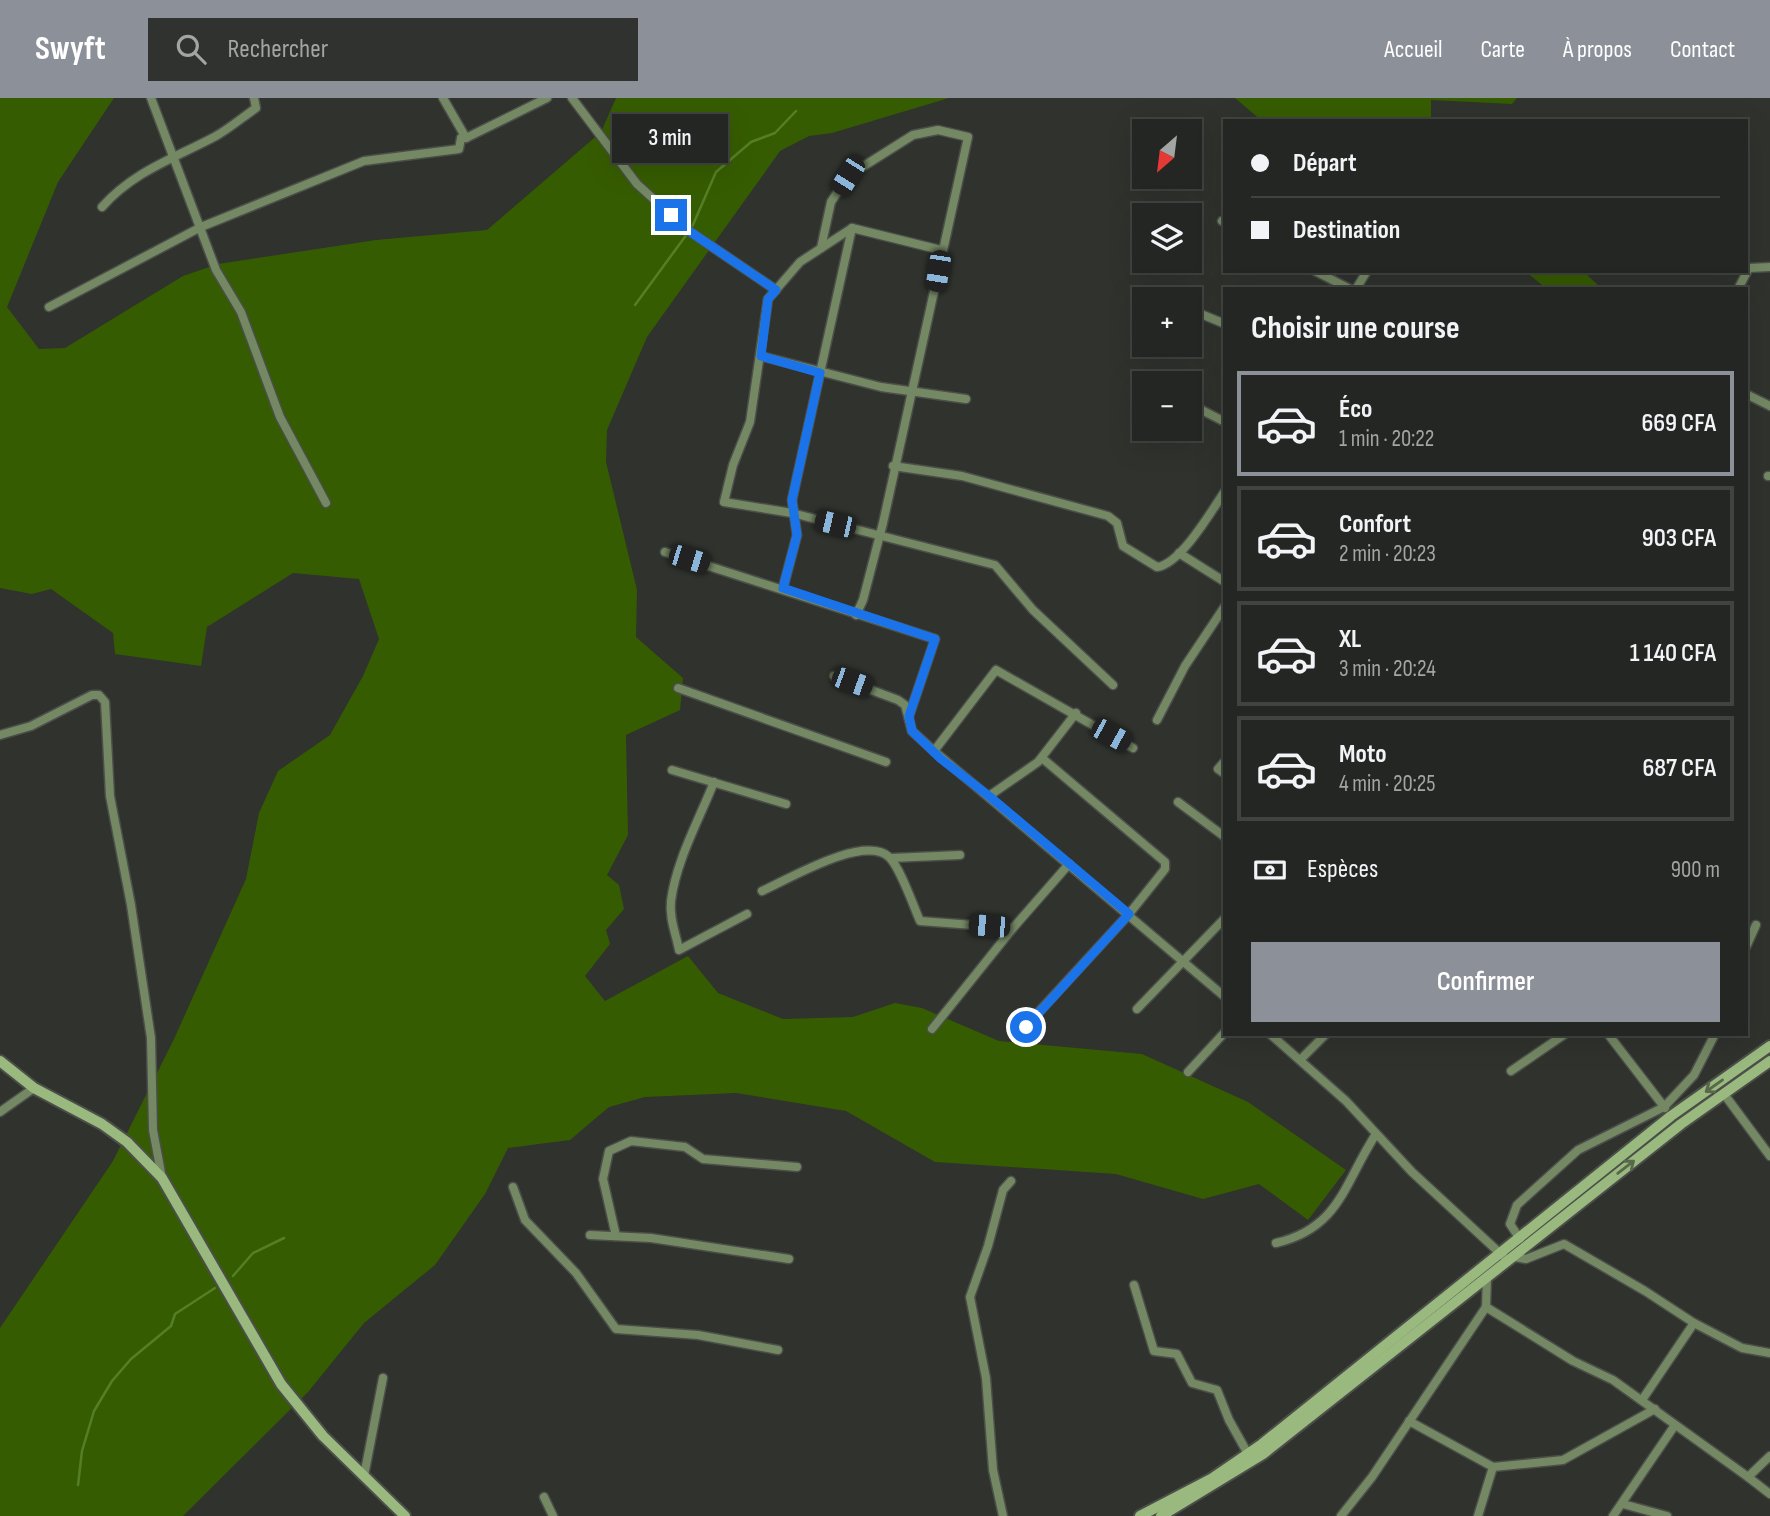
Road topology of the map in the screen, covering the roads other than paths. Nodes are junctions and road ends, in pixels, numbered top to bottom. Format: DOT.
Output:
graph roads {
  1 [pos="151,98"];
  2 [pos="254,98"];
  3 [pos="443,98"];
  4 [pos="547,98"];
  5 [pos="572,98"];
  6 [pos="466,138"];
  7 [pos="173,156"];
  8 [pos="102,207"];
  9 [pos="201,227"];
  10 [pos="852,228"];
  11 [pos="821,248"];
  12 [pos="942,250"];
  13 [pos="1770,267"];
  14 [pos="1748,270"];
  15 [pos="1319,273"];
  16 [pos="1346,287"];
  17 [pos="776,290"];
  18 [pos="49,307"];
  19 [pos="1202,314"];
  20 [pos="1223,323"];
  21 [pos="761,356"];
  22 [pos="820,373"];
  23 [pos="910,392"];
  24 [pos="1748,395"];
  25 [pos="966,399"];
  26 [pos="1770,406"];
  27 [pos="1202,410"];
  28 [pos="1223,421"];
  29 [pos="893,466"];
  30 [pos="1223,494"];
  31 [pos="326,503"];
  32 [pos="792,513"];
  33 [pos="880,535"];
  34 [pos="665,552"];
  35 [pos="1179,553"];
  36 [pos="1223,581"];
  37 [pos="783,588"];
  38 [pos="1223,609"];
  39 [pos="856,615"];
  40 [pos="834,676"];
  41 [pos="1113,685"];
  42 [pos="678,688"];
  43 [pos="1076,713"];
  44 [pos="909,716"];
  45 [pos="1157,720"];
  46 [pos="0,735"];
  47 [pos="1133,748"];
  48 [pos="934,751"];
  49 [pos="1042,758"];
  50 [pos="886,762"];
  51 [pos="671,771"];
  52 [pos="714,782"];
  53 [pos="989,796"];
  54 [pos="1178,802"];
  55 [pos="786,804"];
  56 [pos="1223,836"];
  57 [pos="960,855"];
  58 [pos="891,858"];
  59 [pos="1069,864"];
  60 [pos="762,891"];
  61 [pos="747,914"];
  62 [pos="1129,914"];
  63 [pos="1223,920"];
  64 [pos="1756,925"];
  65 [pos="1013,928"];
  66 [pos="1748,943"];
  67 [pos="1181,960"];
  68 [pos="1223,995"];
  69 [pos="1137,1009"];
  70 [pos="1026,1027"];
  71 [pos="932,1029"];
  72 [pos="1223,1034"];
  73 [pos="1272,1036"];
  74 [pos="1324,1036"];
  75 [pos="1562,1036"];
  76 [pos="1610,1036"];
  77 [pos="1714,1036"];
  78 [pos="1770,1046"];
  79 [pos="1301,1059"];
  80 [pos="1770,1061"];
  81 [pos="0,1062"];
  82 [pos="1511,1071"];
  83 [pos="1188,1072"];
  84 [pos="34,1088"];
  85 [pos="1724,1094"];
  86 [pos="1668,1111"];
  87 [pos="0,1112"];
  88 [pos="1376,1134"];
  89 [pos="1770,1156"];
  90 [pos="797,1167"];
  91 [pos="162,1178"];
  92 [pos="1011,1181"];
  93 [pos="513,1187"];
  94 [pos="590,1235"];
  95 [pos="616,1236"];
  96 [pos="1520,1239"];
  97 [pos="1276,1242"];
  98 [pos="1508,1257"];
  99 [pos="789,1259"];
  100 [pos="1487,1278"];
  101 [pos="1134,1285"];
  102 [pos="1486,1307"];
  103 [pos="1693,1323"];
  104 [pos="778,1350"];
  105 [pos="1770,1353"];
  106 [pos="383,1378"];
  107 [pos="1642,1400"];
  108 [pos="1655,1409"];
  109 [pos="1409,1421"];
  110 [pos="1675,1425"];
  111 [pos="1248,1454"];
  112 [pos="1770,1457"];
  113 [pos="1493,1467"];
  114 [pos="364,1476"];
  115 [pos="1748,1477"];
  116 [pos="1770,1494"];
  117 [pos="544,1497"];
  118 [pos="1623,1504"];
  119 [pos="405,1516"];
  120 [pos="553,1516"];
  121 [pos="1003,1516"];
  122 [pos="1140,1516"];
  123 [pos="1161,1516"];
  124 [pos="1342,1516"];
  125 [pos="1478,1516"];
  126 [pos="1613,1516"];
  127 [pos="1667,1516"];
  1 -- 7 [label="street"];
  2 -- 7 [label="street"];
  3 -- 6 [label="street"];
  4 -- 6 [label="street"];
  5 -- 17 [label="street"];
  6 -- 9 [label="street"];
  7 -- 8 [label="street"];
  7 -- 9 [label="street"];
  9 -- 18 [label="street"];
  9 -- 31 [label="street"];
  10 -- 11 [label="street"];
  10 -- 12 [label="street"];
  10 -- 22 [label="street"];
  11 -- 12 [label="street"];
  11 -- 17 [label="street"];
  12 -- 23 [label="street"];
  13 -- 14 [label="street"];
  15 -- 16 [label="street"];
  17 -- 21 [label="street"];
  19 -- 20 [label="street"];
  21 -- 22 [label="street"];
  21 -- 32 [label="street"];
  22 -- 23 [label="street"];
  22 -- 32 [label="street"];
  23 -- 25 [label="street"];
  23 -- 29 [label="street"];
  24 -- 26 [label="street"];
  27 -- 28 [label="street"];
  29 -- 33 [label="street"];
  29 -- 35 [label="street"];
  30 -- 35 [label="street"];
  32 -- 33 [label="street"];
  32 -- 37 [label="street"];
  33 -- 39 [label="street"];
  33 -- 41 [label="street"];
  34 -- 37 [label="street"];
  35 -- 36 [label="street"];
  37 -- 39 [label="street"];
  38 -- 45 [label="street"];
  39 -- 44 [label="street"];
  40 -- 44 [label="street"];
  42 -- 50 [label="street"];
  43 -- 47 [label="street"];
  43 -- 48 [label="street"];
  43 -- 49 [label="street"];
  44 -- 48 [label="street"];
  46 -- 91 [label="street"];
  48 -- 53 [label="street"];
  49 -- 53 [label="street"];
  49 -- 62 [label="street"];
  51 -- 52 [label="street"];
  52 -- 55 [label="street"];
  52 -- 61 [label="street"];
  53 -- 59 [label="street"];
  54 -- 56 [label="street"];
  57 -- 58 [label="street"];
  58 -- 60 [label="street"];
  58 -- 65 [label="street"];
  59 -- 62 [label="street"];
  59 -- 65 [label="street"];
  62 -- 67 [label="street"];
  62 -- 70 [label="street"];
  63 -- 67 [label="street"];
  64 -- 66 [label="street"];
  65 -- 71 [label="street"];
  67 -- 68 [label="street"];
  67 -- 69 [label="street"];
  72 -- 83 [label="street"];
  73 -- 79 [label="street"];
  74 -- 79 [label="street"];
  75 -- 82 [label="street"];
  76 -- 86 [label="street"];
  77 -- 86 [label="street"];
  78 -- 86 [label="main road, one-way"];
  79 -- 88 [label="street"];
  80 -- 85 [label="main road"];
  81 -- 84 [label="main road"];
  84 -- 87 [label="street"];
  84 -- 91 [label="main road"];
  85 -- 89 [label="street"];
  98 -- 85 [label="main road, one-way"];
  86 -- 96 [label="main road"];
  86 -- 96 [label="street"];
  88 -- 97 [label="street"];
  88 -- 98 [label="street"];
  90 -- 95 [label="street"];
  91 -- 114 [label="main road"];
  92 -- 121 [label="street"];
  93 -- 104 [label="street"];
  94 -- 95 [label="street"];
  95 -- 99 [label="street"];
  96 -- 98 [label="main road"];
  98 -- 100 [label="main road"];
  98 -- 103 [label="street"];
  98 -- 111 [label="main road"];
  100 -- 102 [label="street"];
  100 -- 123 [label="main road"];
  101 -- 111 [label="street"];
  102 -- 107 [label="street"];
  102 -- 109 [label="street"];
  103 -- 105 [label="street"];
  103 -- 107 [label="street"];
  106 -- 114 [label="street"];
  107 -- 108 [label="street"];
  108 -- 110 [label="street"];
  108 -- 113 [label="street"];
  109 -- 113 [label="street"];
  109 -- 124 [label="street"];
  110 -- 115 [label="street"];
  110 -- 118 [label="street"];
  111 -- 122 [label="main road"];
  112 -- 115 [label="street"];
  113 -- 125 [label="street"];
  114 -- 119 [label="main road"];
  115 -- 116 [label="street"];
  117 -- 120 [label="street"];
  118 -- 126 [label="street"];
  118 -- 127 [label="street"];
}
